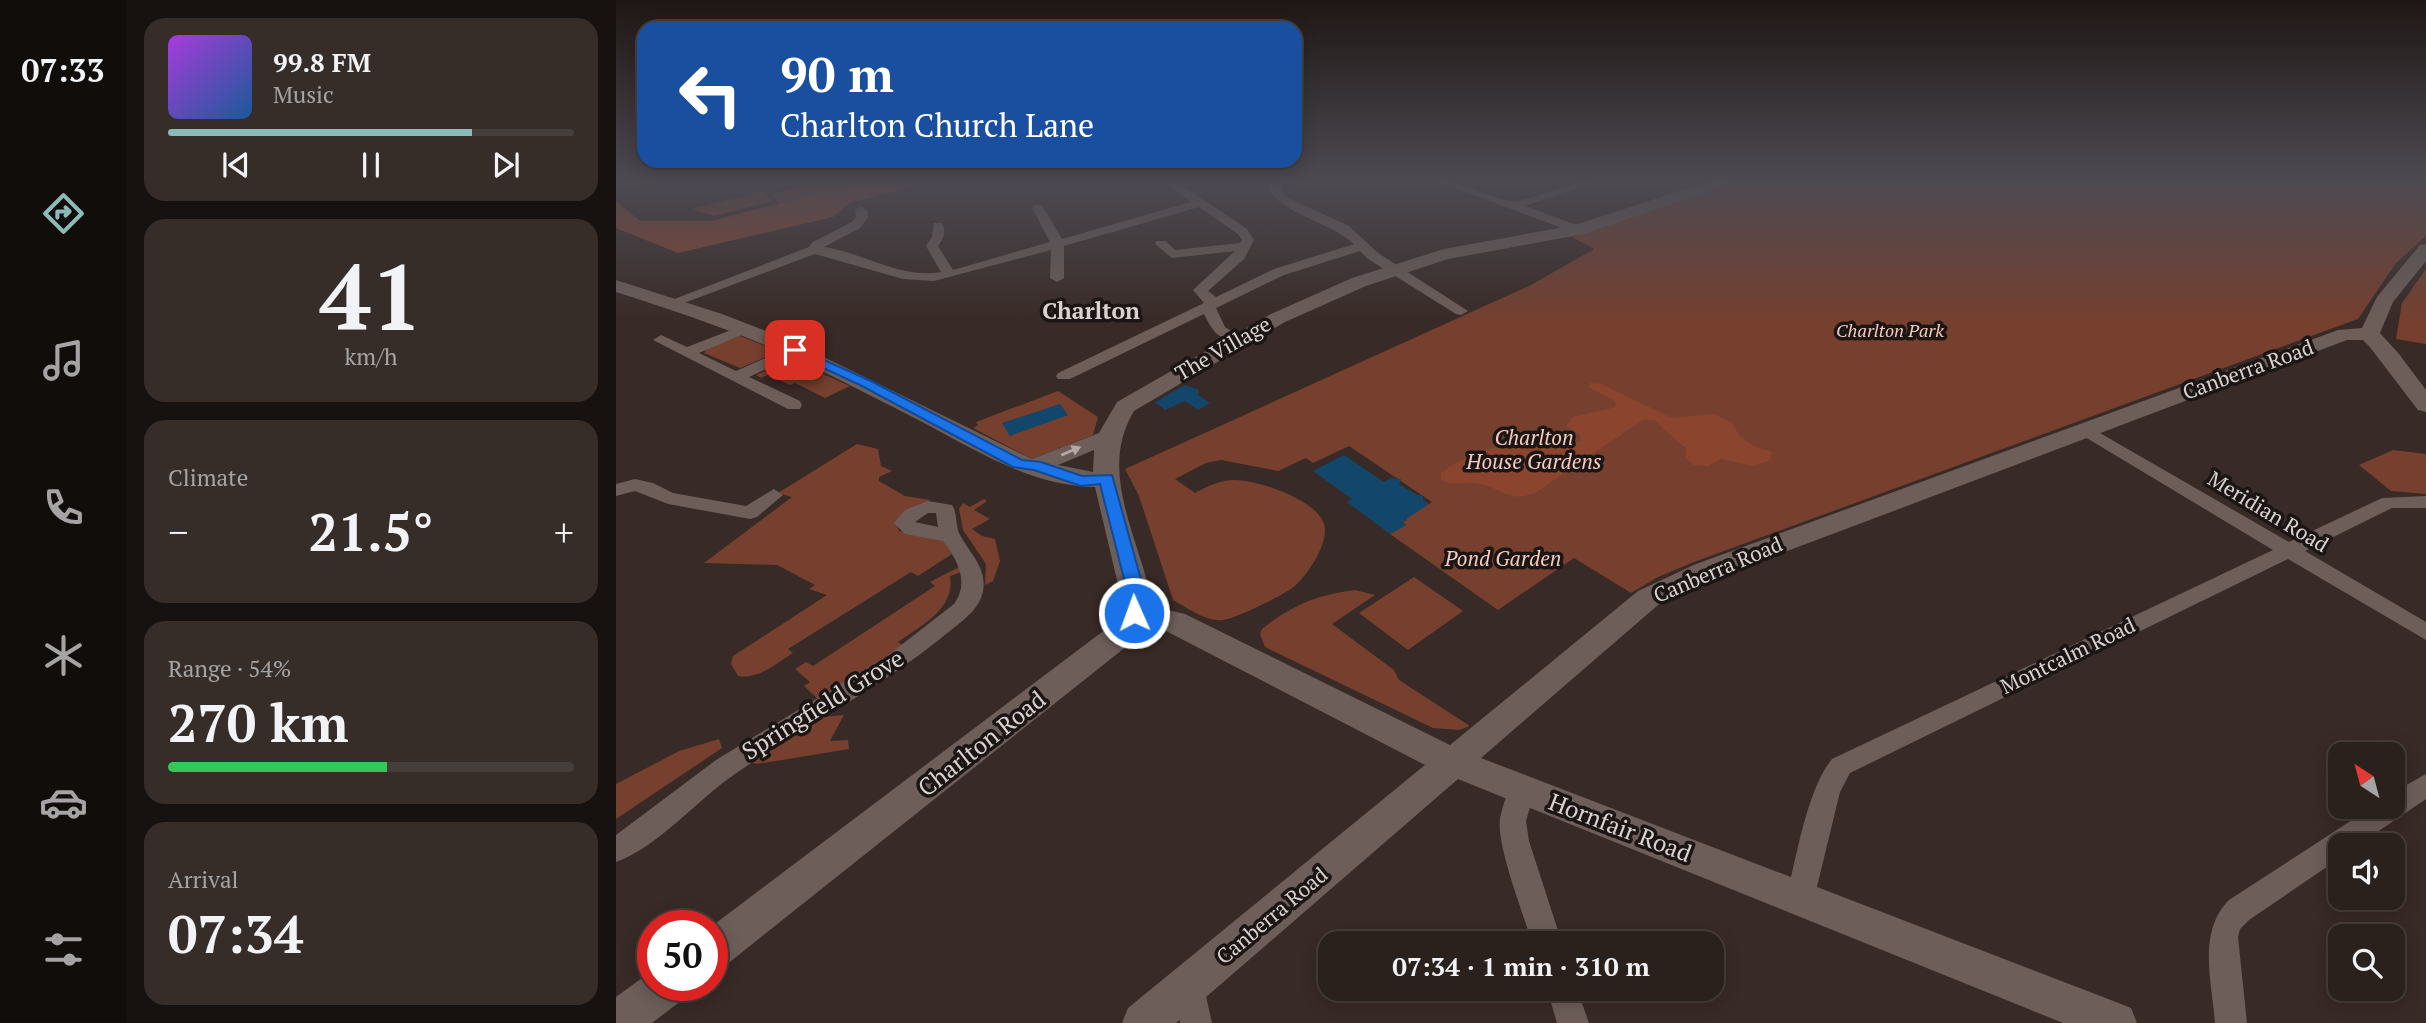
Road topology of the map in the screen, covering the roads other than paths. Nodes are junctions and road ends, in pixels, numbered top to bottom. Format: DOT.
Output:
graph roads {
  1 [pos="846,229"];
  2 [pos="938,229"];
  3 [pos="1050,229"];
  4 [pos="1111,229"];
  5 [pos="1238,229"];
  6 [pos="1344,229"];
  7 [pos="1582,229"];
  8 [pos="1578,230"];
  9 [pos="1058,244"];
  10 [pos="1161,244"];
  11 [pos="1246,246"];
  12 [pos="1363,246"];
  13 [pos="2426,249"];
  14 [pos="814,250"];
  15 [pos="1395,268"];
  16 [pos="950,275"];
  17 [pos="1057,278"];
  18 [pos="616,286"];
  19 [pos="671,303"];
  20 [pos="1212,305"];
  21 [pos="1461,311"];
  22 [pos="744,329"];
  23 [pos="2368,334"];
  24 [pos="1231,336"];
  25 [pos="661,340"];
  26 [pos="795,350"];
  27 [pos="687,352"];
  28 [pos="737,376"];
  29 [pos="1064,376"];
  30 [pos="794,405"];
  31 [pos="2426,405"];
  32 [pos="2086,430"];
  33 [pos="1108,439"];
  34 [pos="1036,466"];
  35 [pos="1107,478"];
  36 [pos="616,490"];
  37 [pos="774,495"];
  38 [pos="2426,502"];
  39 [pos="948,536"];
  40 [pos="2288,550"];
  41 [pos="1134,613"];
  42 [pos="2426,632"];
  43 [pos="1454,762"];
  44 [pos="2426,785"];
  45 [pos="1522,790"];
  46 [pos="616,850"];
  47 [pos="1800,899"];
  48 [pos="1543,931"];
  49 [pos="728,939"];
  50 [pos="1190,985"];
  51 [pos="646,1001"];
  52 [pos="1566,1001"];
  53 [pos="617,1023"];
  54 [pos="1143,1023"];
  55 [pos="1196,1023"];
  56 [pos="1573,1023"];
  57 [pos="2116,1023"];
  58 [pos="2231,1023"];
  1 -- 14 [label="street"];
  2 -- 16 [label="street"];
  3 -- 9 [label="street"];
  4 -- 9 [label="street"];
  5 -- 11 [label="street"];
  6 -- 12 [label="street"];
  7 -- 8 [label="street, The Village"];
  8 -- 15 [label="street, The Village"];
  9 -- 16 [label="street"];
  9 -- 17 [label="street"];
  10 -- 11 [label="street"];
  11 -- 20 [label="street"];
  12 -- 15 [label="street"];
  12 -- 20 [label="street"];
  13 -- 23 [label="street"];
  14 -- 16 [label="street"];
  14 -- 19 [label="street"];
  15 -- 21 [label="street"];
  15 -- 33 [label="street, The Village"];
  18 -- 19 [label="street"];
  19 -- 22 [label="street"];
  20 -- 24 [label="street"];
  20 -- 29 [label="street"];
  22 -- 26 [label="street"];
  22 -- 27 [label="street"];
  23 -- 31 [label="street"];
  23 -- 32 [label="street, Canberra Road"];
  25 -- 27 [label="street"];
  26 -- 28 [label="street"];
  26 -- 34 [label="street"];
  27 -- 28 [label="street"];
  28 -- 30 [label="street"];
  32 -- 40 [label="street, Meridian Road"];
  32 -- 43 [label="street, Canberra Road"];
  34 -- 33 [label="street, one-way"];
  33 -- 35 [label="street, The Village"];
  34 -- 35 [label="street"];
  35 -- 41 [label="street"];
  36 -- 37 [label="street"];
  38 -- 40 [label="street, Montcalm Road"];
  39 -- 46 [label="street, Springfield Grove"];
  40 -- 42 [label="street, Meridian Road"];
  40 -- 47 [label="street, Montcalm Road"];
  41 -- 43 [label="street, Hornfair Road"];
  41 -- 49 [label="street, Charlton Road"];
  43 -- 45 [label="street, Hornfair Road"];
  43 -- 50 [label="street, Canberra Road"];
  44 -- 58 [label="street"];
  45 -- 47 [label="street, Hornfair Road"];
  45 -- 48 [label="street"];
  47 -- 57 [label="street, Hornfair Road"];
  50 -- 54 [label="street, Canberra Road"];
  50 -- 55 [label="street"];
  51 -- 53 [label="street"];
  52 -- 56 [label="street"];
}
